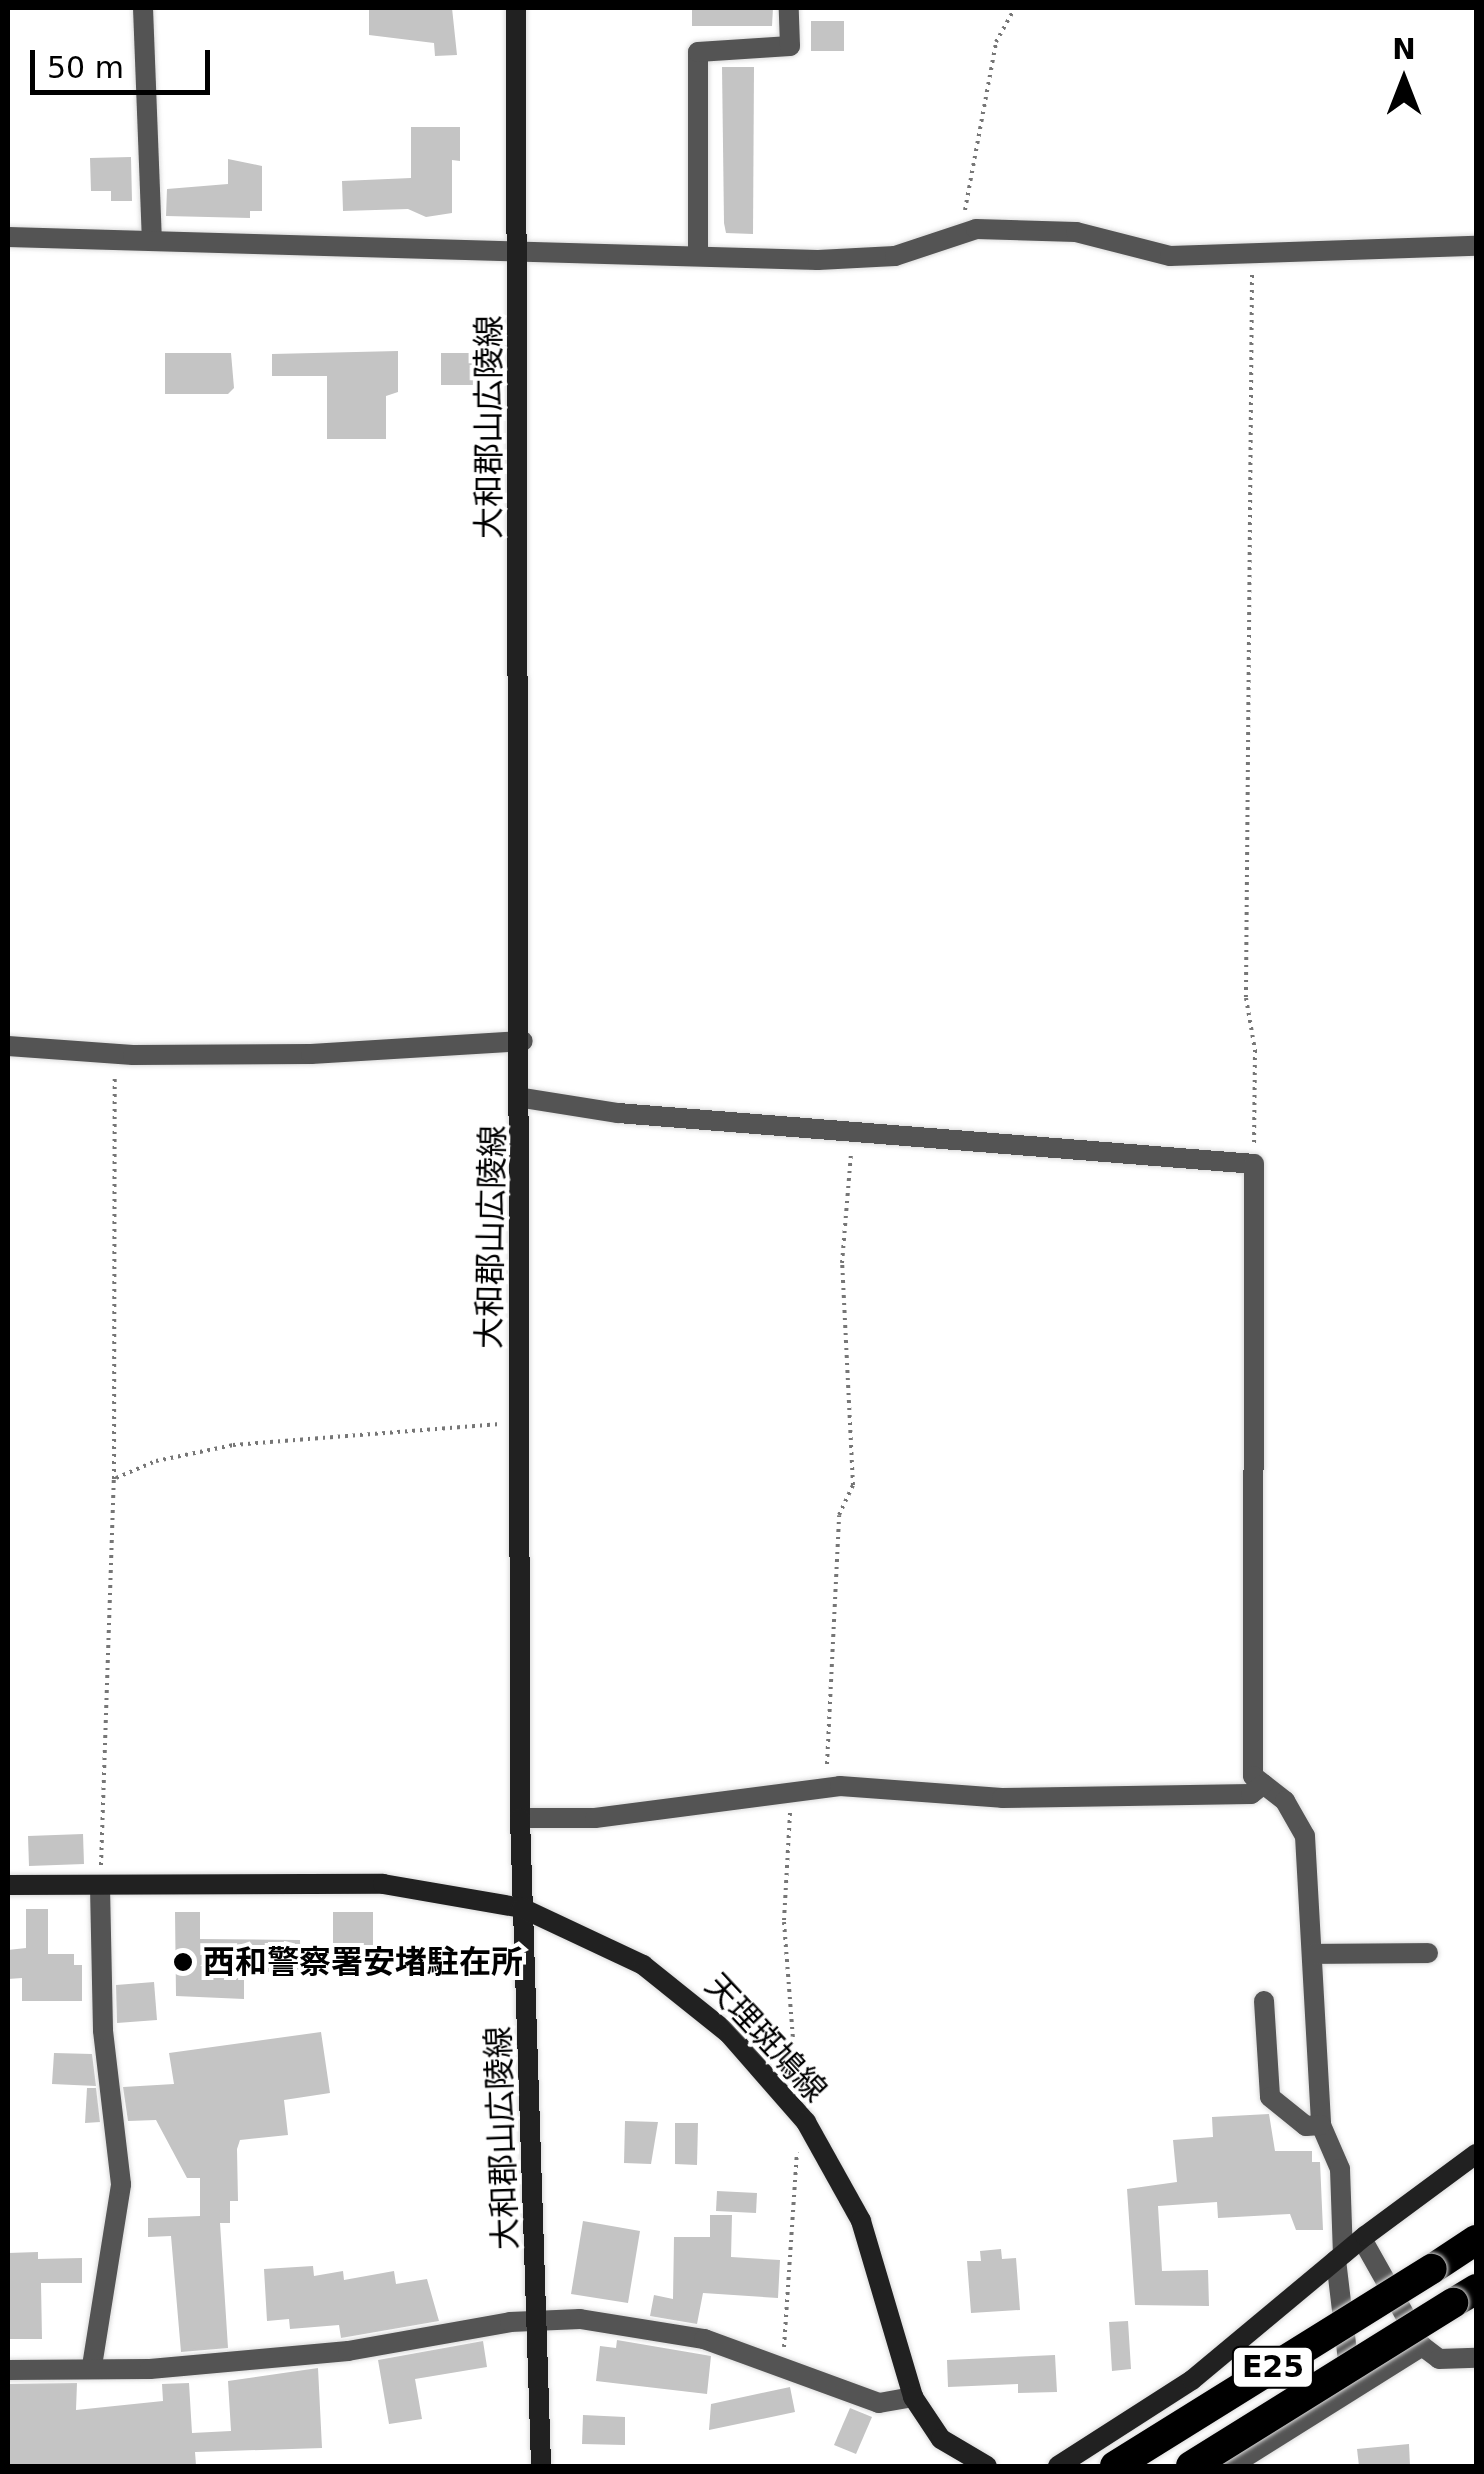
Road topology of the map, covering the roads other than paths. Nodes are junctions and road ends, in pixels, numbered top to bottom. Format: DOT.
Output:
graph roads {
  1 [pos="143,8"];
  2 [pos="516,8"];
  3 [pos="789,8"];
  4 [pos="8,238"];
  5 [pos="152,240"];
  6 [pos="1476,246"];
  7 [pos="518,250"];
  8 [pos="698,256"];
  9 [pos="523,1041"];
  10 [pos="8,1046"];
  11 [pos="523,1098"];
  12 [pos="1264,1784"];
  13 [pos="520,1818"];
  14 [pos="8,1885"];
  15 [pos="100,1885"];
  16 [pos="522,1908"];
  17 [pos="1428,1953"];
  18 [pos="1312,1954"];
  19 [pos="1264,2001"];
  20 [pos="1321,2124"];
  21 [pos="1476,2154"];
  22 [pos="1362,2238"];
  23 [pos="1476,2240"];
  24 [pos="1339,2257"];
  25 [pos="1465,2296"];
  26 [pos="539,2319"];
  27 [pos="1422,2346"];
  28 [pos="1476,2358"];
  29 [pos="92,2366"];
  30 [pos="8,2370"];
  31 [pos="1352,2390"];
  32 [pos="914,2397"];
  33 [pos="541,2466"];
  34 [pos="987,2466"];
  35 [pos="1058,2466"];
  36 [pos="1115,2466"];
  37 [pos="1192,2466"];
  38 [pos="1231,2466"];
  1 -- 5 [label="street"];
  2 -- 7 [label="main road, 大和郡山広陵線"];
  3 -- 8 [label="street"];
  4 -- 5 [label="street"];
  5 -- 7 [label="street"];
  6 -- 8 [label="street"];
  7 -- 8 [label="street"];
  7 -- 9 [label="main road, 大和郡山広陵線"];
  9 -- 10 [label="street"];
  9 -- 11 [label="main road, 大和郡山広陵線"];
  11 -- 12 [label="street"];
  11 -- 13 [label="main road, 大和郡山広陵線"];
  12 -- 13 [label="street"];
  12 -- 18 [label="street"];
  13 -- 16 [label="main road, 大和郡山広陵線"];
  14 -- 15 [label="main road, 天理斑鳩線"];
  15 -- 16 [label="main road, 天理斑鳩線"];
  15 -- 29 [label="street"];
  16 -- 26 [label="main road, 大和郡山広陵線"];
  16 -- 32 [label="main road, 天理斑鳩線"];
  17 -- 18 [label="street"];
  18 -- 20 [label="street"];
  19 -- 20 [label="street"];
  20 -- 24 [label="street"];
  21 -- 22 [label="main road"];
  22 -- 24 [label="main road"];
  22 -- 27 [label="street"];
  23 -- 36 [label="highway, E25, bridge"];
  24 -- 31 [label="street"];
  24 -- 35 [label="main road"];
  25 -- 37 [label="highway, E25, bridge"];
  26 -- 29 [label="street"];
  26 -- 32 [label="street"];
  26 -- 33 [label="main road, 大和郡山広陵線"];
  27 -- 28 [label="street"];
  27 -- 31 [label="street"];
  29 -- 30 [label="street"];
  31 -- 38 [label="street"];
  32 -- 34 [label="main road, 天理斑鳩線"];
}
